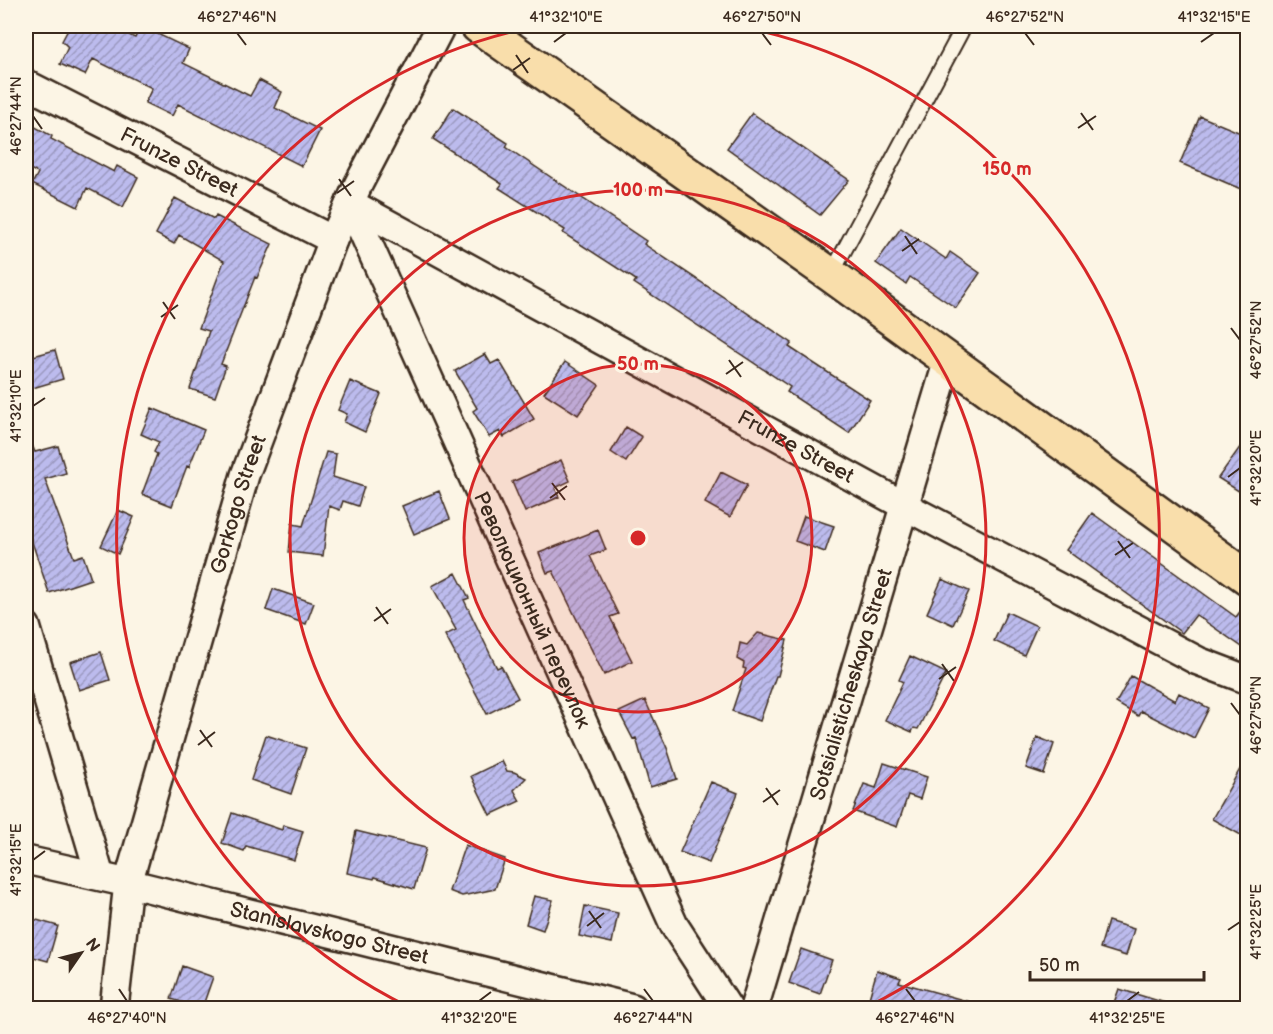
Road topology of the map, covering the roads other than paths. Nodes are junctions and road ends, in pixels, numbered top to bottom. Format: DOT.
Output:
graph roads {
  1 [pos="441,26"];
  2 [pos="478,26"];
  3 [pos="964,26"];
  4 [pos="26,84"];
  5 [pos="350,203"];
  6 [pos="333,240"];
  7 [pos="831,275"];
  8 [pos="948,360"];
  9 [pos="905,506"];
  10 [pos="1248,578"];
  11 [pos="26,627"];
  12 [pos="1248,680"];
  13 [pos="26,860"];
  14 [pos="100,876"];
  15 [pos="128,883"];
  16 [pos="114,1008"];
  17 [pos="633,1008"];
  18 [pos="728,1008"];
  19 [pos="754,1008"];
  1 -- 5 [label="street, Gorkogo Street"];
  2 -- 7 [label="main road"];
  3 -- 7 [label="lane"];
  4 -- 6 [label="street, Frunze Street"];
  5 -- 6 [label="street, Gorkogo Street"];
  5 -- 9 [label="street, Frunze Street"];
  5 -- 18 [label="street, Революционный переулок"];
  6 -- 15 [label="street, Gorkogo Street"];
  7 -- 8 [label="main road"];
  8 -- 9 [label="street, Sotsialisticheskaya Street"];
  8 -- 10 [label="main road"];
  9 -- 12 [label="street, Frunze Street"];
  9 -- 19 [label="street, Sotsialisticheskaya Street"];
  11 -- 14 [label="street"];
  13 -- 14 [label="street, Stanislavskogo Street"];
  14 -- 15 [label="street, Stanislavskogo Street"];
  15 -- 16 [label="street, Gorkogo Street"];
  15 -- 17 [label="street, Stanislavskogo Street"];
}
